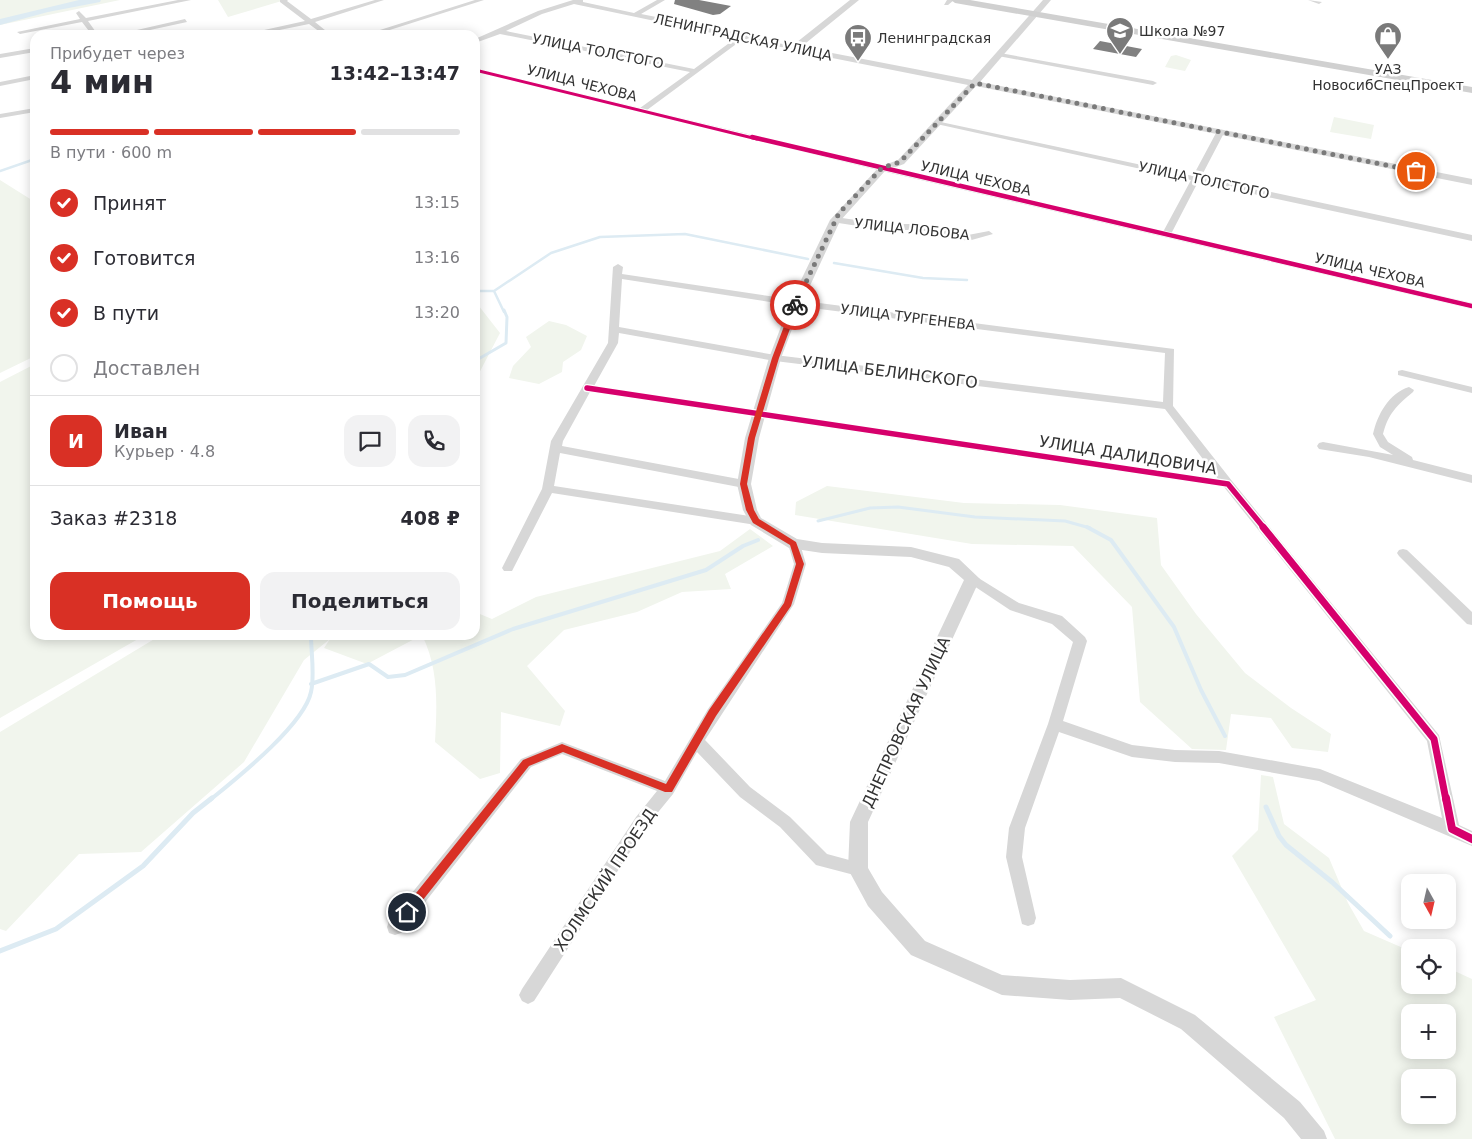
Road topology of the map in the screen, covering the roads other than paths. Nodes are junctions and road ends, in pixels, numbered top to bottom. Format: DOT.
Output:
graph roads {
  1 [pos="188,0"];
  2 [pos="381,0"];
  3 [pos="481,0"];
  4 [pos="586,0"];
  5 [pos="662,0"];
  6 [pos="855,0"];
  7 [pos="1047,0"];
  8 [pos="1311,0"];
  9 [pos="284,1"];
  10 [pos="951,1"];
  11 [pos="573,2"];
  12 [pos="1319,2"];
  13 [pos="79,12"];
  14 [pos="1035,14"];
  15 [pos="635,15"];
  16 [pos="186,21"];
  17 [pos="85,22"];
  18 [pos="309,22"];
  19 [pos="30,30"];
  20 [pos="33,30"];
  21 [pos="91,30"];
  22 [pos="142,30"];
  23 [pos="270,30"];
  24 [pos="321,30"];
  25 [pos="385,30"];
  26 [pos="20,32"];
  27 [pos="500,32"];
  28 [pos="744,36"];
  29 [pos="480,39"];
  30 [pos="795,48"];
  31 [pos="30,51"];
  32 [pos="1000,55"];
  33 [pos="0,56"];
  34 [pos="480,71"];
  35 [pos="696,71"];
  36 [pos="30,78"];
  37 [pos="975,83"];
  38 [pos="1154,83"];
  39 [pos="0,84"];
  40 [pos="1472,90"];
  41 [pos="642,110"];
  42 [pos="30,111"];
  43 [pos="0,116"];
  44 [pos="936,123"];
  45 [pos="1220,133"];
  46 [pos="882,168"];
  47 [pos="1196,178"];
  48 [pos="1472,182"];
  49 [pos="835,220"];
  50 [pos="989,234"];
  51 [pos="1166,235"];
  52 [pos="1472,238"];
  53 [pos="796,303"];
  54 [pos="1472,306"];
  55 [pos="614,329"];
  56 [pos="775,358"];
  57 [pos="1402,373"];
  58 [pos="587,388"];
  59 [pos="1409,390"];
  60 [pos="1472,390"];
  61 [pos="1168,406"];
  62 [pos="759,412"];
  63 [pos="1322,446"];
  64 [pos="556,449"];
  65 [pos="1412,463"];
  66 [pos="1472,479"];
  67 [pos="744,484"];
  68 [pos="1228,484"];
  69 [pos="548,489"];
  70 [pos="756,521"];
  71 [pos="794,544"];
  72 [pos="1403,553"];
  73 [pos="508,568"];
  74 [pos="972,579"];
  75 [pos="1472,620"];
  76 [pos="1055,724"];
  77 [pos="697,742"];
  78 [pos="668,789"];
  79 [pos="1452,829"];
  80 [pos="1472,839"];
  81 [pos="858,869"];
  82 [pos="1028,918"];
  83 [pos="396,927"];
  84 [pos="528,995"];
  85 [pos="1316,1139"];
  1 -- 17 [label="street"];
  2 -- 18 [label="street"];
  3 -- 25 [label="street"];
  4 -- 11 [label="street"];
  5 -- 15 [label="street"];
  6 -- 30 [label="street"];
  7 -- 14 [label="street, УЛИЦА ЛОБОВА"];
  8 -- 12 [label="street"];
  9 -- 18 [label="street"];
  10 -- 14 [label="main road"];
  11 -- 15 [label="street, ЛЕНИНГРАДСКАЯ УЛИЦА"];
  11 -- 27 [label="street"];
  13 -- 17 [label="street"];
  14 -- 32 [label="street, УЛИЦА ЛОБОВА"];
  14 -- 40 [label="main road"];
  15 -- 28 [label="street, ЛЕНИНГРАДСКАЯ УЛИЦА"];
  16 -- 22 [label="street"];
  17 -- 20 [label="street"];
  17 -- 21 [label="street"];
  18 -- 23 [label="street"];
  18 -- 24 [label="street"];
  19 -- 26 [label="street"];
  27 -- 29 [label="street"];
  27 -- 35 [label="street, УЛИЦА ТОЛСТОГО"];
  28 -- 30 [label="street, ЛЕНИНГРАДСКАЯ УЛИЦА"];
  28 -- 35 [label="street"];
  30 -- 37 [label="street, ЛЕНИНГРАДСКАЯ УЛИЦА"];
  31 -- 33 [label="street"];
  32 -- 37 [label="street, УЛИЦА ЛОБОВА"];
  32 -- 38 [label="street"];
  34 -- 41 [label="street, УЛИЦА ЧЕХОВА"];
  35 -- 41 [label="street"];
  36 -- 39 [label="street"];
  37 -- 44 [label="street, УЛИЦА ЛОБОВА"];
  37 -- 45 [label="street, ЛЕНИНГРАДСКАЯ УЛИЦА"];
  41 -- 46 [label="street, УЛИЦА ЧЕХОВА"];
  42 -- 43 [label="street"];
  44 -- 46 [label="street, УЛИЦА ЛОБОВА"];
  44 -- 47 [label="street, УЛИЦА ТОЛСТОГО"];
  45 -- 47 [label="street"];
  45 -- 48 [label="street, ЛЕНИНГРАДСКАЯ УЛИЦА"];
  46 -- 49 [label="street, УЛИЦА ЛОБОВА"];
  46 -- 51 [label="street, УЛИЦА ЧЕХОВА"];
  47 -- 51 [label="street"];
  47 -- 52 [label="street, УЛИЦА ТОЛСТОГО"];
  49 -- 50 [label="street, УЛИЦА ЛОБОВА"];
  49 -- 53 [label="street, УЛИЦА ЛОБОВА"];
  51 -- 54 [label="street, УЛИЦА ЧЕХОВА"];
  53 -- 55 [label="street, УЛИЦА ТУРГЕНЕВА"];
  53 -- 56 [label="street, УЛИЦА ЛОБОВА"];
  53 -- 61 [label="street, УЛИЦА ТУРГЕНЕВА"];
  55 -- 56 [label="street, УЛИЦА БЕЛИНСКОГО"];
  55 -- 58 [label="street"];
  56 -- 61 [label="street, УЛИЦА БЕЛИНСКОГО"];
  56 -- 62 [label="street, УЛИЦА ЛОБОВА"];
  57 -- 60 [label="street"];
  58 -- 62 [label="street, УЛИЦА ДАЛИДОВИЧА"];
  58 -- 64 [label="street"];
  59 -- 65 [label="street"];
  61 -- 68 [label="street"];
  62 -- 67 [label="street, УЛИЦА ЛОБОВА"];
  62 -- 68 [label="street, УЛИЦА ДАЛИДОВИЧА"];
  63 -- 65 [label="street"];
  64 -- 67 [label="street"];
  64 -- 69 [label="street"];
  65 -- 66 [label="street"];
  67 -- 70 [label="street, УЛИЦА ЛОБОВА"];
  68 -- 79 [label="street, УЛИЦА ДАЛИДОВИЧА"];
  69 -- 70 [label="street"];
  69 -- 73 [label="street"];
  70 -- 71 [label="street"];
  71 -- 74 [label="street"];
  71 -- 77 [label="street, ХОЛМСКИЙ ПРОЕЗД"];
  72 -- 75 [label="street"];
  74 -- 76 [label="street"];
  74 -- 81 [label="street, ДНЕПРОВСКАЯ УЛИЦА"];
  76 -- 79 [label="street"];
  76 -- 82 [label="street"];
  77 -- 78 [label="street, ХОЛМСКИЙ ПРОЕЗД"];
  77 -- 81 [label="street"];
  78 -- 83 [label="street"];
  78 -- 84 [label="street, ХОЛМСКИЙ ПРОЕЗД"];
  79 -- 80 [label="street"];
  81 -- 85 [label="street"];
}
